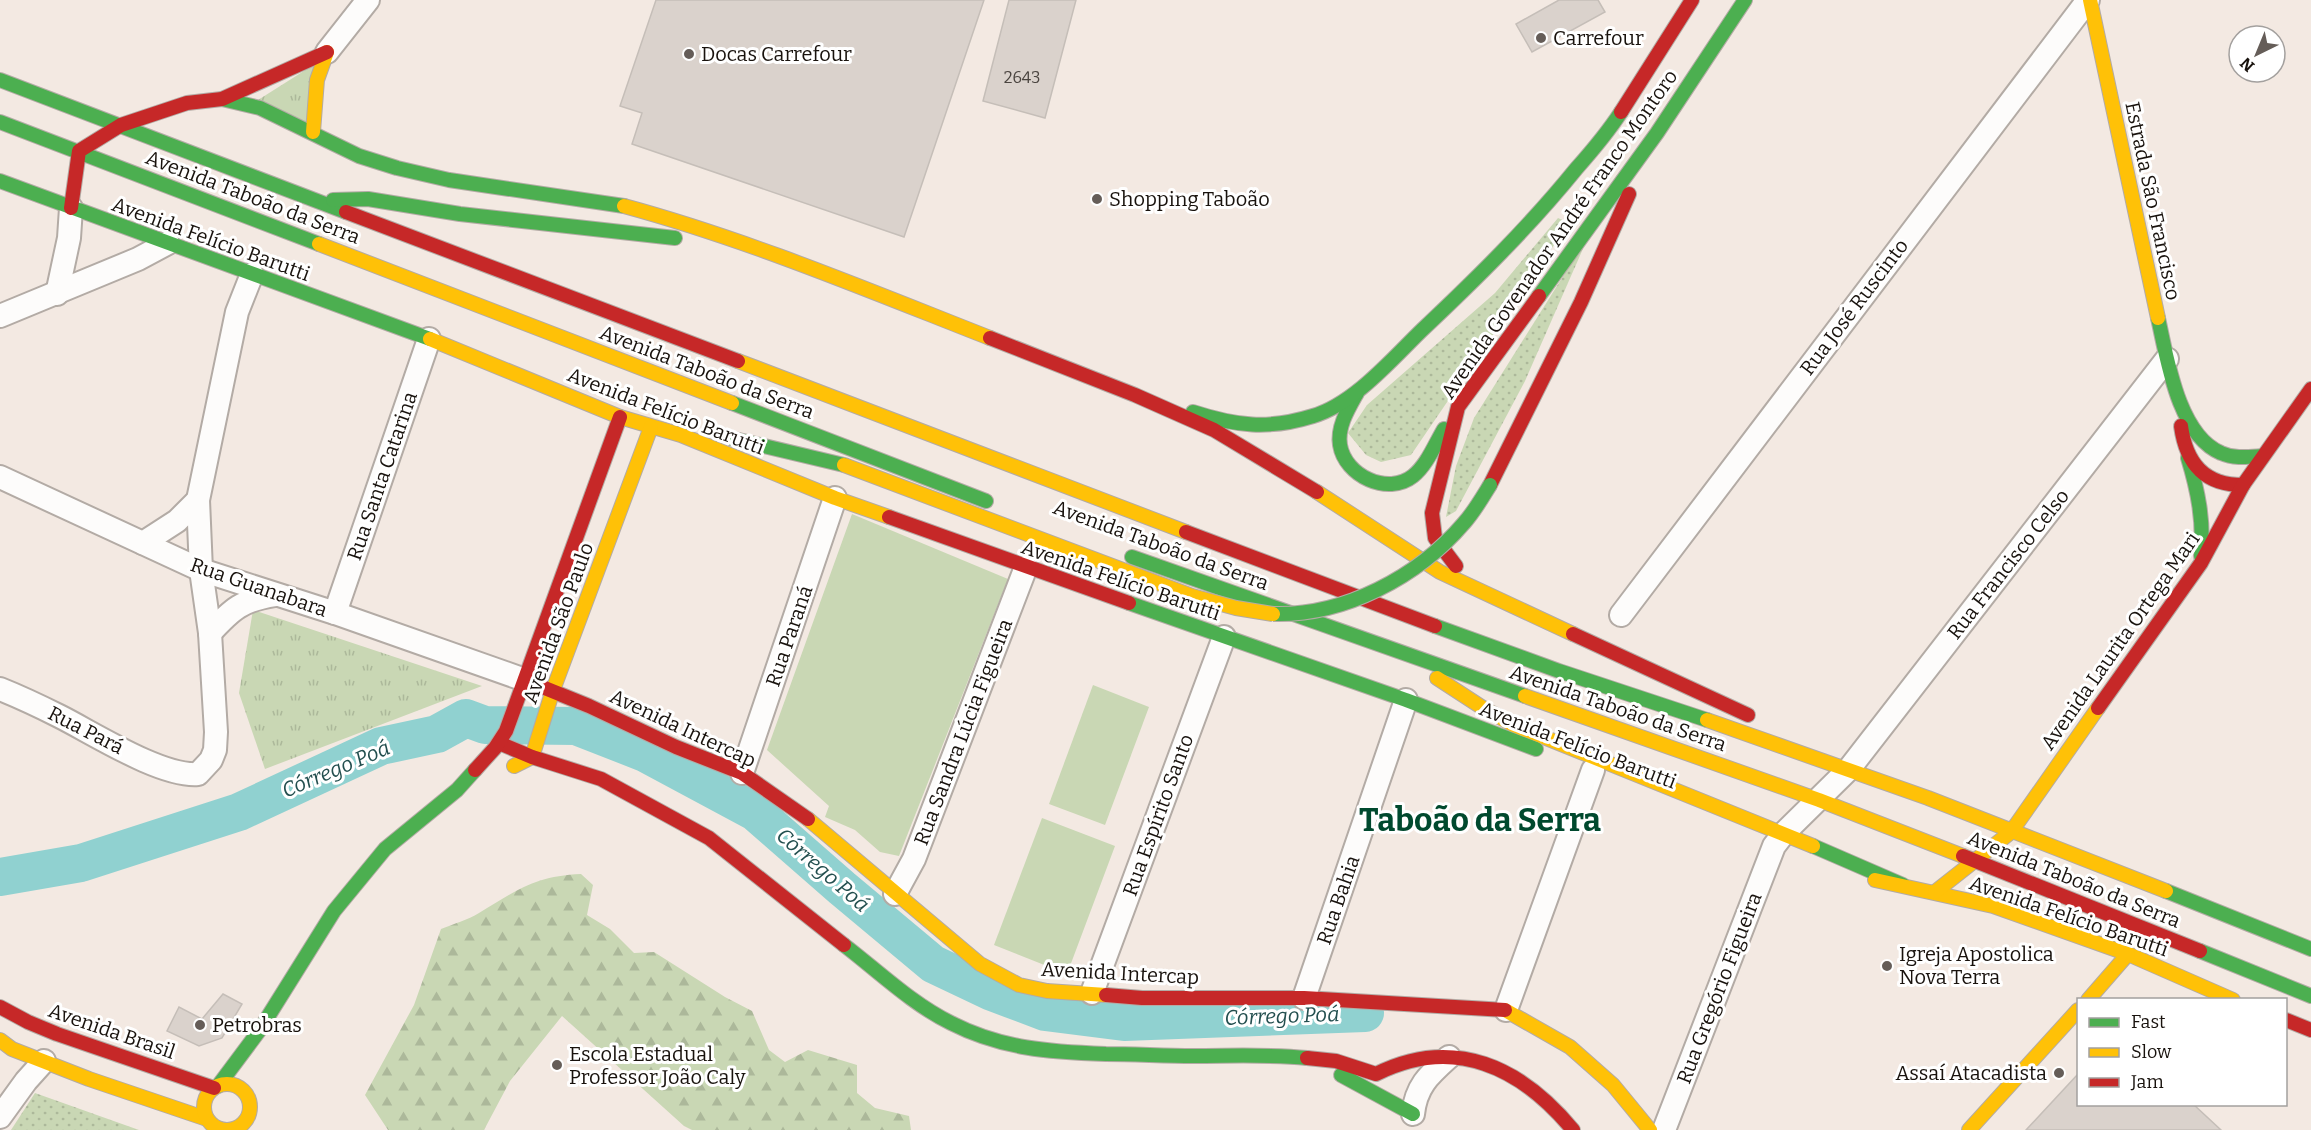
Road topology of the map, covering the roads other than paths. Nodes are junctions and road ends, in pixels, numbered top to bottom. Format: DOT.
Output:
graph roads {
  1 [pos="368,0"];
  2 [pos="1692,0"];
  3 [pos="1745,0"];
  4 [pos="2089,0"];
  5 [pos="327,52"];
  6 [pos="0,80"];
  7 [pos="222,99"];
  8 [pos="0,122"];
  9 [pos="121,125"];
  10 [pos="313,132"];
  11 [pos="1657,133"];
  12 [pos="79,152"];
  13 [pos="0,181"];
  14 [pos="312,201"];
  15 [pos="71,208"];
  16 [pos="168,243"];
  17 [pos="742,246"];
  18 [pos="252,274"];
  19 [pos="57,294"];
  20 [pos="0,316"];
  21 [pos="429,339"];
  22 [pos="2167,359"];
  23 [pos="2311,389"];
  24 [pos="1357,393"];
  25 [pos="1135,395"];
  26 [pos="1458,407"];
  27 [pos="2182,409"];
  28 [pos="620,417"];
  29 [pos="651,426"];
  30 [pos="681,435"];
  31 [pos="2262,456"];
  32 [pos="2188,458"];
  33 [pos="0,477"];
  34 [pos="2243,485"];
  35 [pos="593,493"];
  36 [pos="835,498"];
  37 [pos="198,500"];
  38 [pos="623,504"];
  39 [pos="998,506"];
  40 [pos="581,524"];
  41 [pos="612,535"];
  42 [pos="143,543"];
  43 [pos="1120,553"];
  44 [pos="2201,563"];
  45 [pos="1026,567"];
  46 [pos="201,570"];
  47 [pos="1484,591"];
  48 [pos="275,595"];
  49 [pos="335,613"];
  50 [pos="1621,615"];
  51 [pos="210,633"];
  52 [pos="1224,637"];
  53 [pos="1393,649"];
  54 [pos="524,685"];
  55 [pos="0,688"];
  56 [pos="551,695"];
  57 [pos="1406,700"];
  58 [pos="504,737"];
  59 [pos="1800,751"];
  60 [pos="532,757"];
  61 [pos="506,770"];
  62 [pos="1593,770"];
  63 [pos="1849,770"];
  64 [pos="742,774"];
  65 [pos="481,782"];
  66 [pos="458,790"];
  67 [pos="1820,800"];
  68 [pos="1734,829"];
  69 [pos="2011,832"];
  70 [pos="1776,843"];
  71 [pos="1975,860"];
  72 [pos="1815,862"];
  73 [pos="1903,885"];
  74 [pos="1935,892"];
  75 [pos="895,894"];
  76 [pos="2311,949"];
  77 [pos="2128,954"];
  78 [pos="1092,993"];
  79 [pos="2311,996"];
  80 [pos="1304,998"];
  81 [pos="2089,998"];
  82 [pos="2231,998"];
  83 [pos="0,1007"];
  84 [pos="1506,1010"];
  85 [pos="2077,1012"];
  86 [pos="2287,1020"];
  87 [pos="30,1023"];
  88 [pos="2311,1030"];
  89 [pos="259,1031"];
  90 [pos="1,1046"];
  91 [pos="1449,1057"];
  92 [pos="1314,1059"];
  93 [pos="44,1061"];
  94 [pos="1376,1074"];
  95 [pos="216,1087"];
  96 [pos="248,1098"];
  97 [pos="0,1117"];
  98 [pos="1420,1122"];
  99 [pos="245,1125"];
  100 [pos="209,1126"];
  101 [pos="1573,1130"];
  102 [pos="1650,1130"];
  103 [pos="1664,1130"];
  104 [pos="1969,1130"];
  1 -- 5 [label="street"];
  2 -- 24 [label="main road, Avenida Govenador André Franco Montoro"];
  3 -- 11 [label="main road, Avenida Govenador André Franco Montoro"];
  4 -- 22 [label="main road, Estrada São Francisco"];
  4 -- 50 [label="street, Rua José Ruscinto"];
  5 -- 7 [label="main road"];
  5 -- 10 [label="main road"];
  6 -- 9 [label="main road, Avenida Taboão da Serra"];
  7 -- 9 [label="main road"];
  7 -- 10 [label="main road"];
  8 -- 12 [label="main road, Avenida Taboão da Serra"];
  9 -- 12 [label="main road"];
  9 -- 14 [label="main road, Avenida Taboão da Serra"];
  10 -- 17 [label="main road"];
  11 -- 26 [label="main road, Avenida Govenador André Franco Montoro"];
  11 -- 30 [label="main road, bridge"];
  12 -- 15 [label="main road"];
  12 -- 39 [label="main road, Avenida Taboão da Serra"];
  13 -- 15 [label="main road, Avenida Felício Barutti"];
  14 -- 17 [label="main road"];
  14 -- 59 [label="main road, Avenida Taboão da Serra"];
  15 -- 16 [label="main road, Avenida Felício Barutti"];
  15 -- 19 [label="street"];
  16 -- 18 [label="main road, Avenida Felício Barutti"];
  16 -- 19 [label="street"];
  17 -- 25 [label="main road"];
  18 -- 21 [label="main road, Avenida Felício Barutti"];
  18 -- 37 [label="street"];
  19 -- 20 [label="street"];
  21 -- 28 [label="main road, Avenida Felício Barutti"];
  21 -- 49 [label="street, Rua Santa Catarina"];
  22 -- 27 [label="main road, Estrada São Francisco"];
  22 -- 63 [label="street, Rua Francisco Celso"];
  23 -- 31 [label="main road, Avenida Laurita Ortega Mari"];
  24 -- 25 [label="main road, Avenida Govenador André Franco Montoro"];
  24 -- 26 [label="main road"];
  25 -- 47 [label="main road"];
  26 -- 47 [label="main road, Avenida Govenador André Franco Montoro"];
  27 -- 31 [label="main road, Estrada São Francisco"];
  27 -- 32 [label="main road, Estrada São Francisco"];
  28 -- 29 [label="main road, Avenida Felício Barutti"];
  28 -- 35 [label="main road, Avenida São Paulo"];
  29 -- 30 [label="main road, Avenida Felício Barutti"];
  29 -- 38 [label="main road, Avenida São Paulo"];
  30 -- 36 [label="main road, Avenida Felício Barutti"];
  31 -- 34 [label="main road, Avenida Laurita Ortega Mari"];
  32 -- 34 [label="main road"];
  32 -- 44 [label="main road, Estrada São Francisco"];
  33 -- 42 [label="street, Rua Guanabara"];
  34 -- 44 [label="main road, Avenida Laurita Ortega Mari"];
  35 -- 38 [label="main road"];
  35 -- 40 [label="main road, Avenida São Paulo"];
  36 -- 45 [label="main road, Avenida Felício Barutti"];
  36 -- 64 [label="street, Rua Paraná"];
  37 -- 42 [label="street"];
  37 -- 46 [label="street"];
  38 -- 41 [label="main road, Avenida São Paulo"];
  40 -- 41 [label="main road"];
  40 -- 54 [label="main road, Avenida São Paulo"];
  41 -- 56 [label="main road, Avenida São Paulo"];
  42 -- 46 [label="street, Rua Guanabara"];
  43 -- 53 [label="main road, Avenida Taboão da Serra"];
  44 -- 69 [label="main road, Avenida Laurita Ortega Mari"];
  45 -- 52 [label="main road, Avenida Felício Barutti"];
  45 -- 75 [label="street, Rua Sandra Lúcia Figueira"];
  46 -- 48 [label="street, Rua Guanabara"];
  46 -- 51 [label="street"];
  47 -- 59 [label="main road"];
  48 -- 49 [label="street, Rua Guanabara"];
  48 -- 51 [label="street"];
  49 -- 54 [label="street, Rua Guanabara"];
  51 -- 55 [label="street, Rua Pará"];
  52 -- 57 [label="main road, Avenida Felício Barutti"];
  52 -- 78 [label="street, Rua Espírito Santo"];
  53 -- 67 [label="main road, Avenida Taboão da Serra"];
  53 -- 70 [label="main road"];
  54 -- 56 [label="main road, Avenida Intercap"];
  54 -- 58 [label="main road, Avenida São Paulo"];
  56 -- 60 [label="main road, Avenida São Paulo"];
  56 -- 64 [label="main road, Avenida Intercap"];
  57 -- 62 [label="main road, Avenida Felício Barutti"];
  57 -- 80 [label="street, Rua Bahia"];
  58 -- 60 [label="main road"];
  58 -- 66 [label="main road, Avenida São Paulo"];
  59 -- 63 [label="main road, Avenida Taboão da Serra"];
  60 -- 61 [label="main road"];
  60 -- 92 [label="main road"];
  62 -- 68 [label="main road, Avenida Felício Barutti"];
  62 -- 84 [label="street"];
  63 -- 67 [label="street, Rua Francisco Celso"];
  63 -- 69 [label="main road, Avenida Taboão da Serra"];
  64 -- 75 [label="main road, Avenida Intercap"];
  65 -- 66 [label="main road, Avenida São Paulo"];
  66 -- 89 [label="main road, Avenida São Paulo"];
  67 -- 70 [label="street, Rua Francisco Celso"];
  67 -- 71 [label="main road, Avenida Taboão da Serra"];
  69 -- 71 [label="main road, Avenida Laurita Ortega Mari"];
  69 -- 76 [label="main road, Avenida Taboão da Serra"];
  70 -- 73 [label="main road"];
  70 -- 103 [label="street, Rua Gregório Figueira"];
  71 -- 74 [label="main road, Avenida Laurita Ortega Mari"];
  71 -- 79 [label="main road, Avenida Taboão da Serra"];
  72 -- 73 [label="main road, Avenida Felício Barutti"];
  73 -- 74 [label="main road, Avenida Felício Barutti"];
  74 -- 77 [label="main road, Avenida Felício Barutti"];
  75 -- 78 [label="main road, Avenida Intercap"];
  77 -- 81 [label="main road"];
  77 -- 82 [label="main road, Avenida Felício Barutti"];
  78 -- 80 [label="main road, Avenida Intercap"];
  80 -- 84 [label="main road, Avenida Intercap"];
  83 -- 87 [label="main road, Avenida Brasil"];
  84 -- 102 [label="main road, Avenida Intercap"];
  85 -- 104 [label="main road"];
  86 -- 88 [label="main road"];
  87 -- 90 [label="main road"];
  87 -- 95 [label="main road, Avenida Brasil"];
  89 -- 95 [label="main road, Avenida São Paulo"];
  89 -- 96 [label="main road, Avenida São Paulo"];
  90 -- 93 [label="main road"];
  91 -- 94 [label="main road"];
  91 -- 98 [label="street"];
  91 -- 101 [label="main road"];
  92 -- 94 [label="main road"];
  92 -- 98 [label="main road"];
  93 -- 97 [label="street"];
  93 -- 100 [label="main road"];
  94 -- 98 [label="street"];
  95 -- 96 [label="main road"];
  95 -- 100 [label="main road"];
  96 -- 99 [label="main road"];
  99 -- 100 [label="main road"];
}
